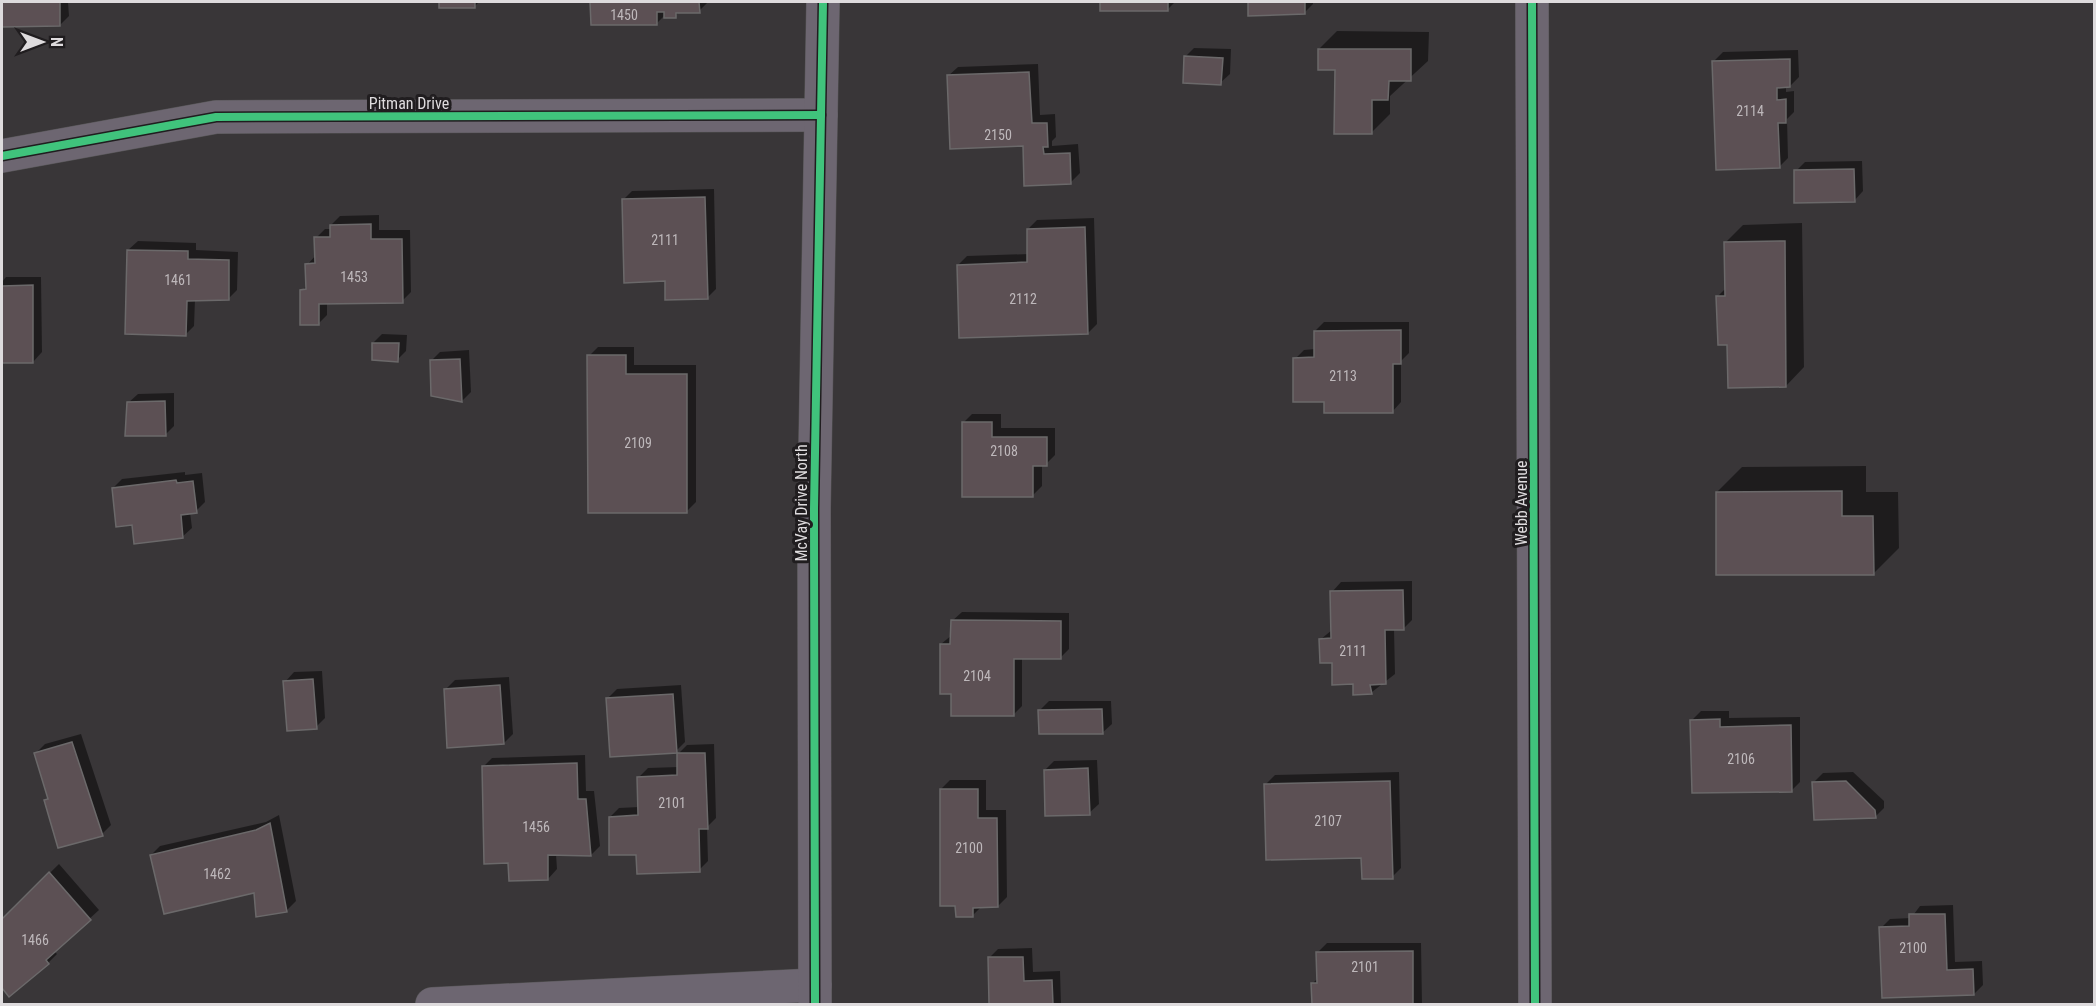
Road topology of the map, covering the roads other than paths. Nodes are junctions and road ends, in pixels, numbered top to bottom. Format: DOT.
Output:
graph roads {
  1 [pos="823,2"];
  2 [pos="1532,2"];
  3 [pos="821,115"];
  4 [pos="2,156"];
  5 [pos="815,995"];
  6 [pos="432,1005"];
  7 [pos="1535,1005"];
  1 -- 3 [label="street, McVay Drive North"];
  2 -- 7 [label="street, Webb Avenue"];
  3 -- 4 [label="street, Pitman Drive"];
  3 -- 5 [label="street, McVay Drive North"];
  5 -- 6 [label="street"];
}
